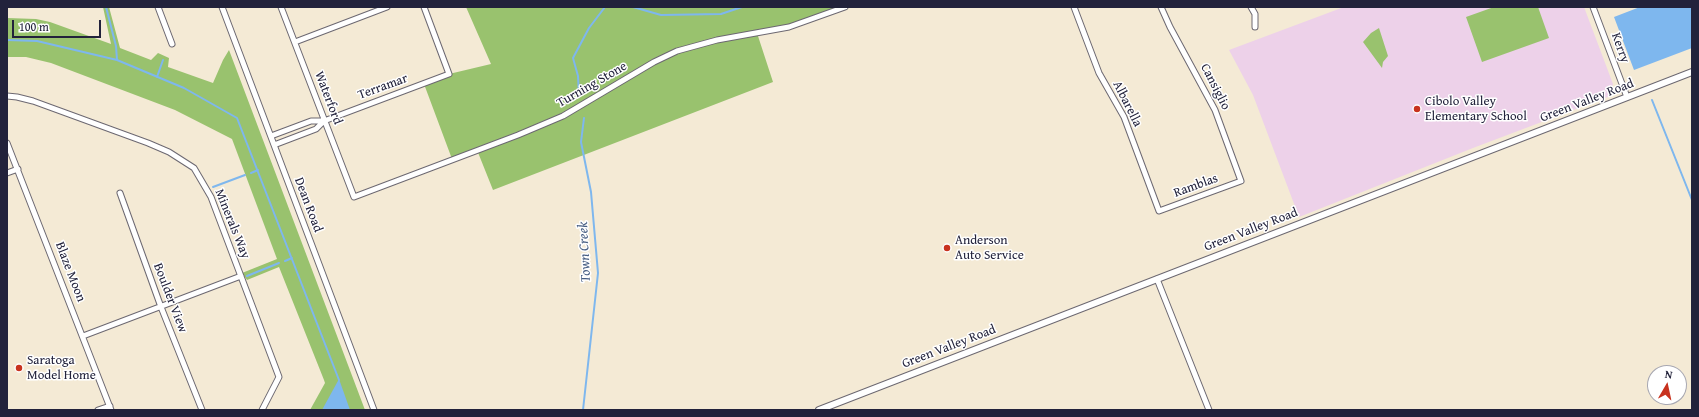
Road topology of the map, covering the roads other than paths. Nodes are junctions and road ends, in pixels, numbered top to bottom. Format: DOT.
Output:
graph roads {
  1 [pos="158,7"];
  2 [pos="222,7"];
  3 [pos="281,7"];
  4 [pos="386,7"];
  5 [pos="424,7"];
  6 [pos="845,7"];
  7 [pos="1074,7"];
  8 [pos="1161,7"];
  9 [pos="1251,7"];
  10 [pos="1593,7"];
  11 [pos="1255,27"];
  12 [pos="295,42"];
  13 [pos="172,44"];
  14 [pos="1692,72"];
  15 [pos="7,96"];
  16 [pos="1627,97"];
  17 [pos="324,121"];
  18 [pos="271,136"];
  19 [pos="7,142"];
  20 [pos="274,145"];
  21 [pos="18,169"];
  22 [pos="7,173"];
  23 [pos="1241,181"];
  24 [pos="120,194"];
  25 [pos="354,197"];
  26 [pos="1159,211"];
  27 [pos="241,276"];
  28 [pos="1157,279"];
  29 [pos="161,307"];
  30 [pos="83,336"];
  31 [pos="111,408"];
  32 [pos="98,410"];
  33 [pos="202,410"];
  34 [pos="262,410"];
  35 [pos="374,410"];
  36 [pos="819,410"];
  37 [pos="1209,410"];
  1 -- 13 [label="street"];
  2 -- 18 [label="street, Dean Road"];
  3 -- 12 [label="street, Waterford"];
  4 -- 12 [label="street"];
  5 -- 17 [label="street, Terramar"];
  6 -- 25 [label="street, Turning Stone"];
  7 -- 26 [label="street, Albarella"];
  8 -- 23 [label="street, Cansiglio"];
  9 -- 11 [label="street"];
  10 -- 16 [label="street, Kerry"];
  12 -- 17 [label="street, Waterford"];
  14 -- 16 [label="street, Green Valley Road"];
  15 -- 27 [label="street, Minerals Way"];
  16 -- 28 [label="street, Green Valley Road"];
  17 -- 18 [label="street, Terramar"];
  17 -- 20 [label="street, Terramar"];
  17 -- 25 [label="street, Waterford"];
  18 -- 20 [label="street, Dean Road"];
  19 -- 21 [label="street, Blaze Moon"];
  20 -- 35 [label="street, Dean Road"];
  21 -- 22 [label="street"];
  21 -- 30 [label="street, Blaze Moon"];
  23 -- 26 [label="street, Ramblas"];
  24 -- 29 [label="street, Boulder View"];
  27 -- 29 [label="street"];
  27 -- 34 [label="street, Minerals Way"];
  28 -- 36 [label="street, Green Valley Road"];
  28 -- 37 [label="street"];
  29 -- 30 [label="street"];
  29 -- 33 [label="street, Boulder View"];
  30 -- 31 [label="street, Blaze Moon"];
  31 -- 32 [label="street"];
}
